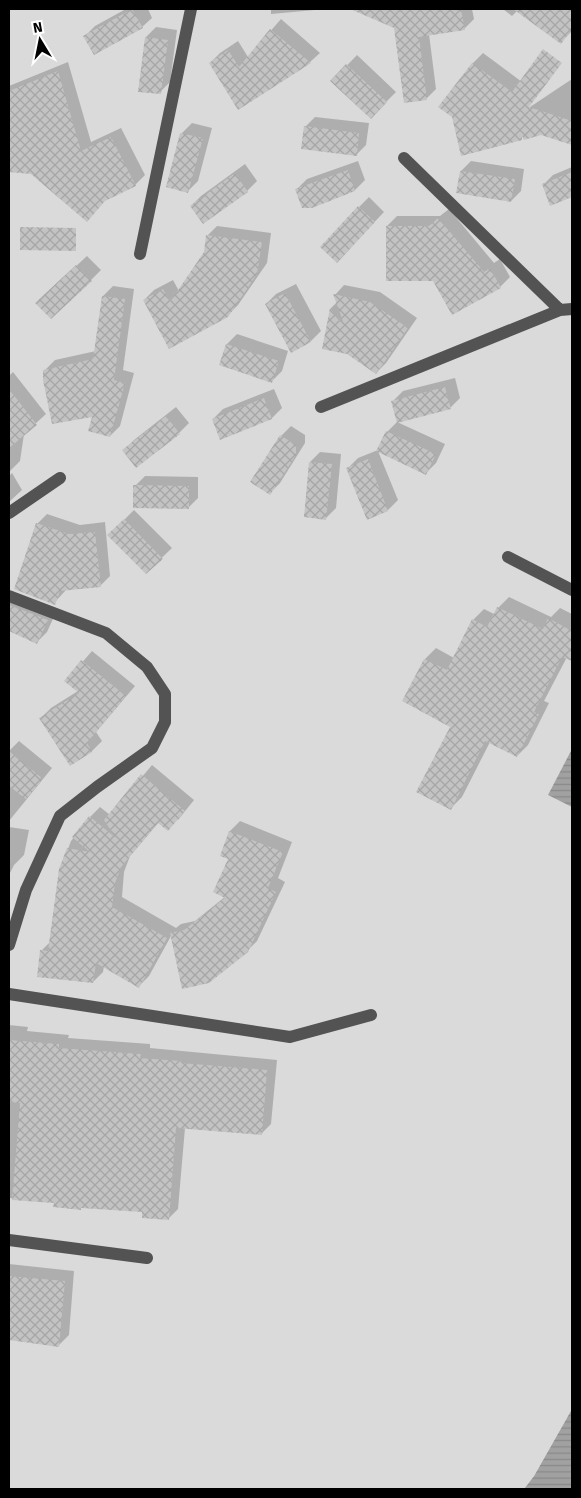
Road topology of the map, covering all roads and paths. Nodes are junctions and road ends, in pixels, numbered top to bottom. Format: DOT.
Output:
graph roads {
  1 [pos="190,9"];
  2 [pos="404,158"];
  3 [pos="140,254"];
  4 [pos="566,310"];
  5 [pos="321,407"];
  6 [pos="60,478"];
  7 [pos="9,513"];
  8 [pos="508,557"];
  9 [pos="572,590"];
  10 [pos="9,596"];
  11 [pos="9,944"];
  12 [pos="9,994"];
  13 [pos="371,1014"];
  14 [pos="9,1240"];
  15 [pos="147,1258"];
  1 -- 3 [label="lane"];
  2 -- 4 [label="lane"];
  4 -- 5 [label="lane"];
  6 -- 7 [label="lane"];
  8 -- 9 [label="lane"];
  10 -- 11 [label="lane"];
  12 -- 13 [label="lane"];
  14 -- 15 [label="lane"];
}
